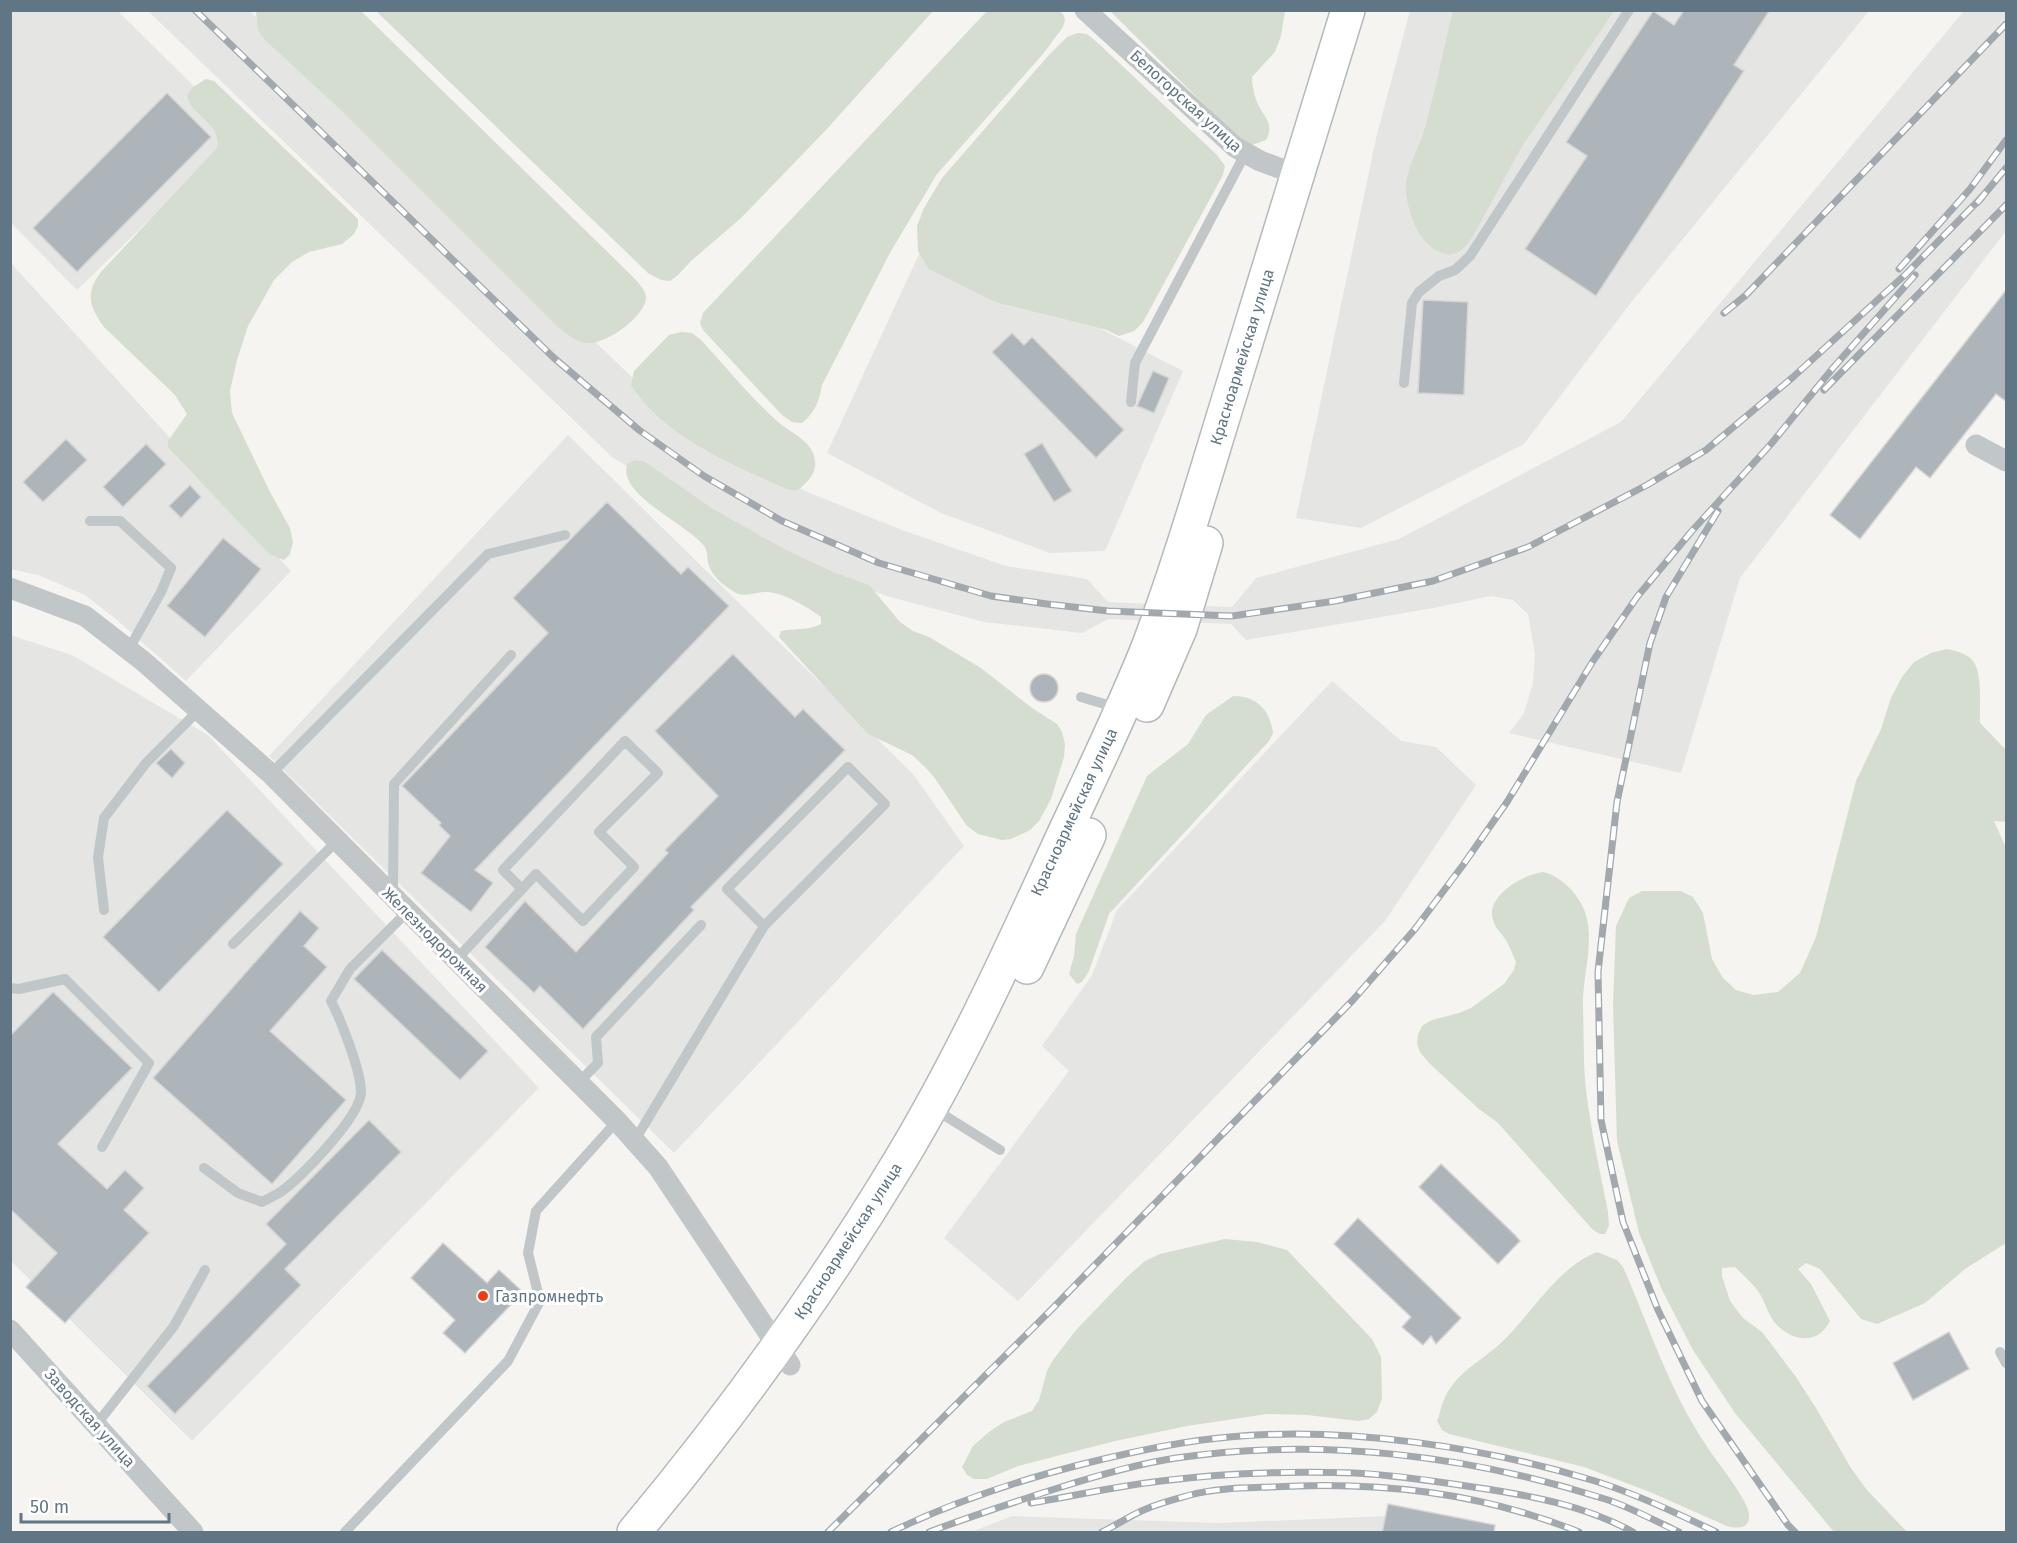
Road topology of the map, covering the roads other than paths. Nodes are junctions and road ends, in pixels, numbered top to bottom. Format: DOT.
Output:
graph roads {
  1 [pos="1085,10"];
  2 [pos="1348,10"];
  3 [pos="1370,10"];
  4 [pos="1629,10"];
  5 [pos="1245,154"];
  6 [pos="1298,175"];
  7 [pos="1404,383"];
  8 [pos="1131,402"];
  9 [pos="1976,445"];
  10 [pos="2007,460"];
  11 [pos="90,521"];
  12 [pos="565,535"];
  13 [pos="10,588"];
  14 [pos="129,650"];
  15 [pos="511,655"];
  16 [pos="1082,697"];
  17 [pos="1122,709"];
  18 [pos="199,710"];
  19 [pos="271,774"];
  20 [pos="337,841"];
  21 [pos="522,889"];
  22 [pos="400,905"];
  23 [pos="104,910"];
  24 [pos="701,925"];
  25 [pos="764,926"];
  26 [pos="233,944"];
  27 [pos="455,961"];
  28 [pos="10,988"];
  29 [pos="578,1083"];
  30 [pos="947,1117"];
  31 [pos="617,1121"];
  32 [pos="635,1140"];
  33 [pos="102,1147"];
  34 [pos="1000,1150"];
  35 [pos="204,1168"];
  36 [pos="205,1270"];
  37 [pos="14,1340"];
  38 [pos="2000,1352"];
  39 [pos="784,1357"];
  40 [pos="2007,1363"];
  41 [pos="96,1425"];
  42 [pos="193,1533"];
  43 [pos="345,1533"];
  44 [pos="634,1533"];
  45 [pos="663,1533"];
  1 -- 5 [label="street, Белогорская улица"];
  2 -- 6 [label="main road, Красноармейская улица"];
  3 -- 30 [label="main road, Красноармейская улица"];
  4 -- 7 [label="lane"];
  5 -- 6 [label="street, Белогорская улица"];
  5 -- 8 [label="lane"];
  6 -- 17 [label="main road, Красноармейская улица"];
  9 -- 10 [label="street"];
  11 -- 14 [label="lane"];
  12 -- 19 [label="lane"];
  13 -- 14 [label="street, Железнодорожная"];
  14 -- 18 [label="street, Железнодорожная"];
  15 -- 22 [label="lane"];
  16 -- 17 [label="lane"];
  17 -- 39 [label="main road, Красноармейская улица"];
  18 -- 19 [label="street, Железнодорожная"];
  18 -- 23 [label="lane"];
  19 -- 20 [label="street, Железнодорожная"];
  20 -- 22 [label="street, Железнодорожная"];
  20 -- 26 [label="lane"];
  21 -- 21 [label="lane"];
  21 -- 27 [label="lane"];
  22 -- 27 [label="street, Железнодорожная"];
  22 -- 35 [label="lane"];
  24 -- 29 [label="lane"];
  25 -- 25 [label="lane"];
  25 -- 32 [label="lane"];
  27 -- 29 [label="street, Железнодорожная"];
  28 -- 33 [label="lane"];
  29 -- 31 [label="street, Железнодорожная"];
  30 -- 34 [label="lane"];
  30 -- 39 [label="main road, Красноармейская улица"];
  31 -- 32 [label="street, Железнодорожная"];
  31 -- 43 [label="lane"];
  32 -- 39 [label="street, Железнодорожная"];
  36 -- 41 [label="lane"];
  37 -- 41 [label="street, Заводская улица"];
  38 -- 40 [label="lane"];
  39 -- 44 [label="main road, Красноармейская улица"];
  39 -- 45 [label="main road, Красноармейская улица"];
  41 -- 42 [label="street, Заводская улица"];
}
